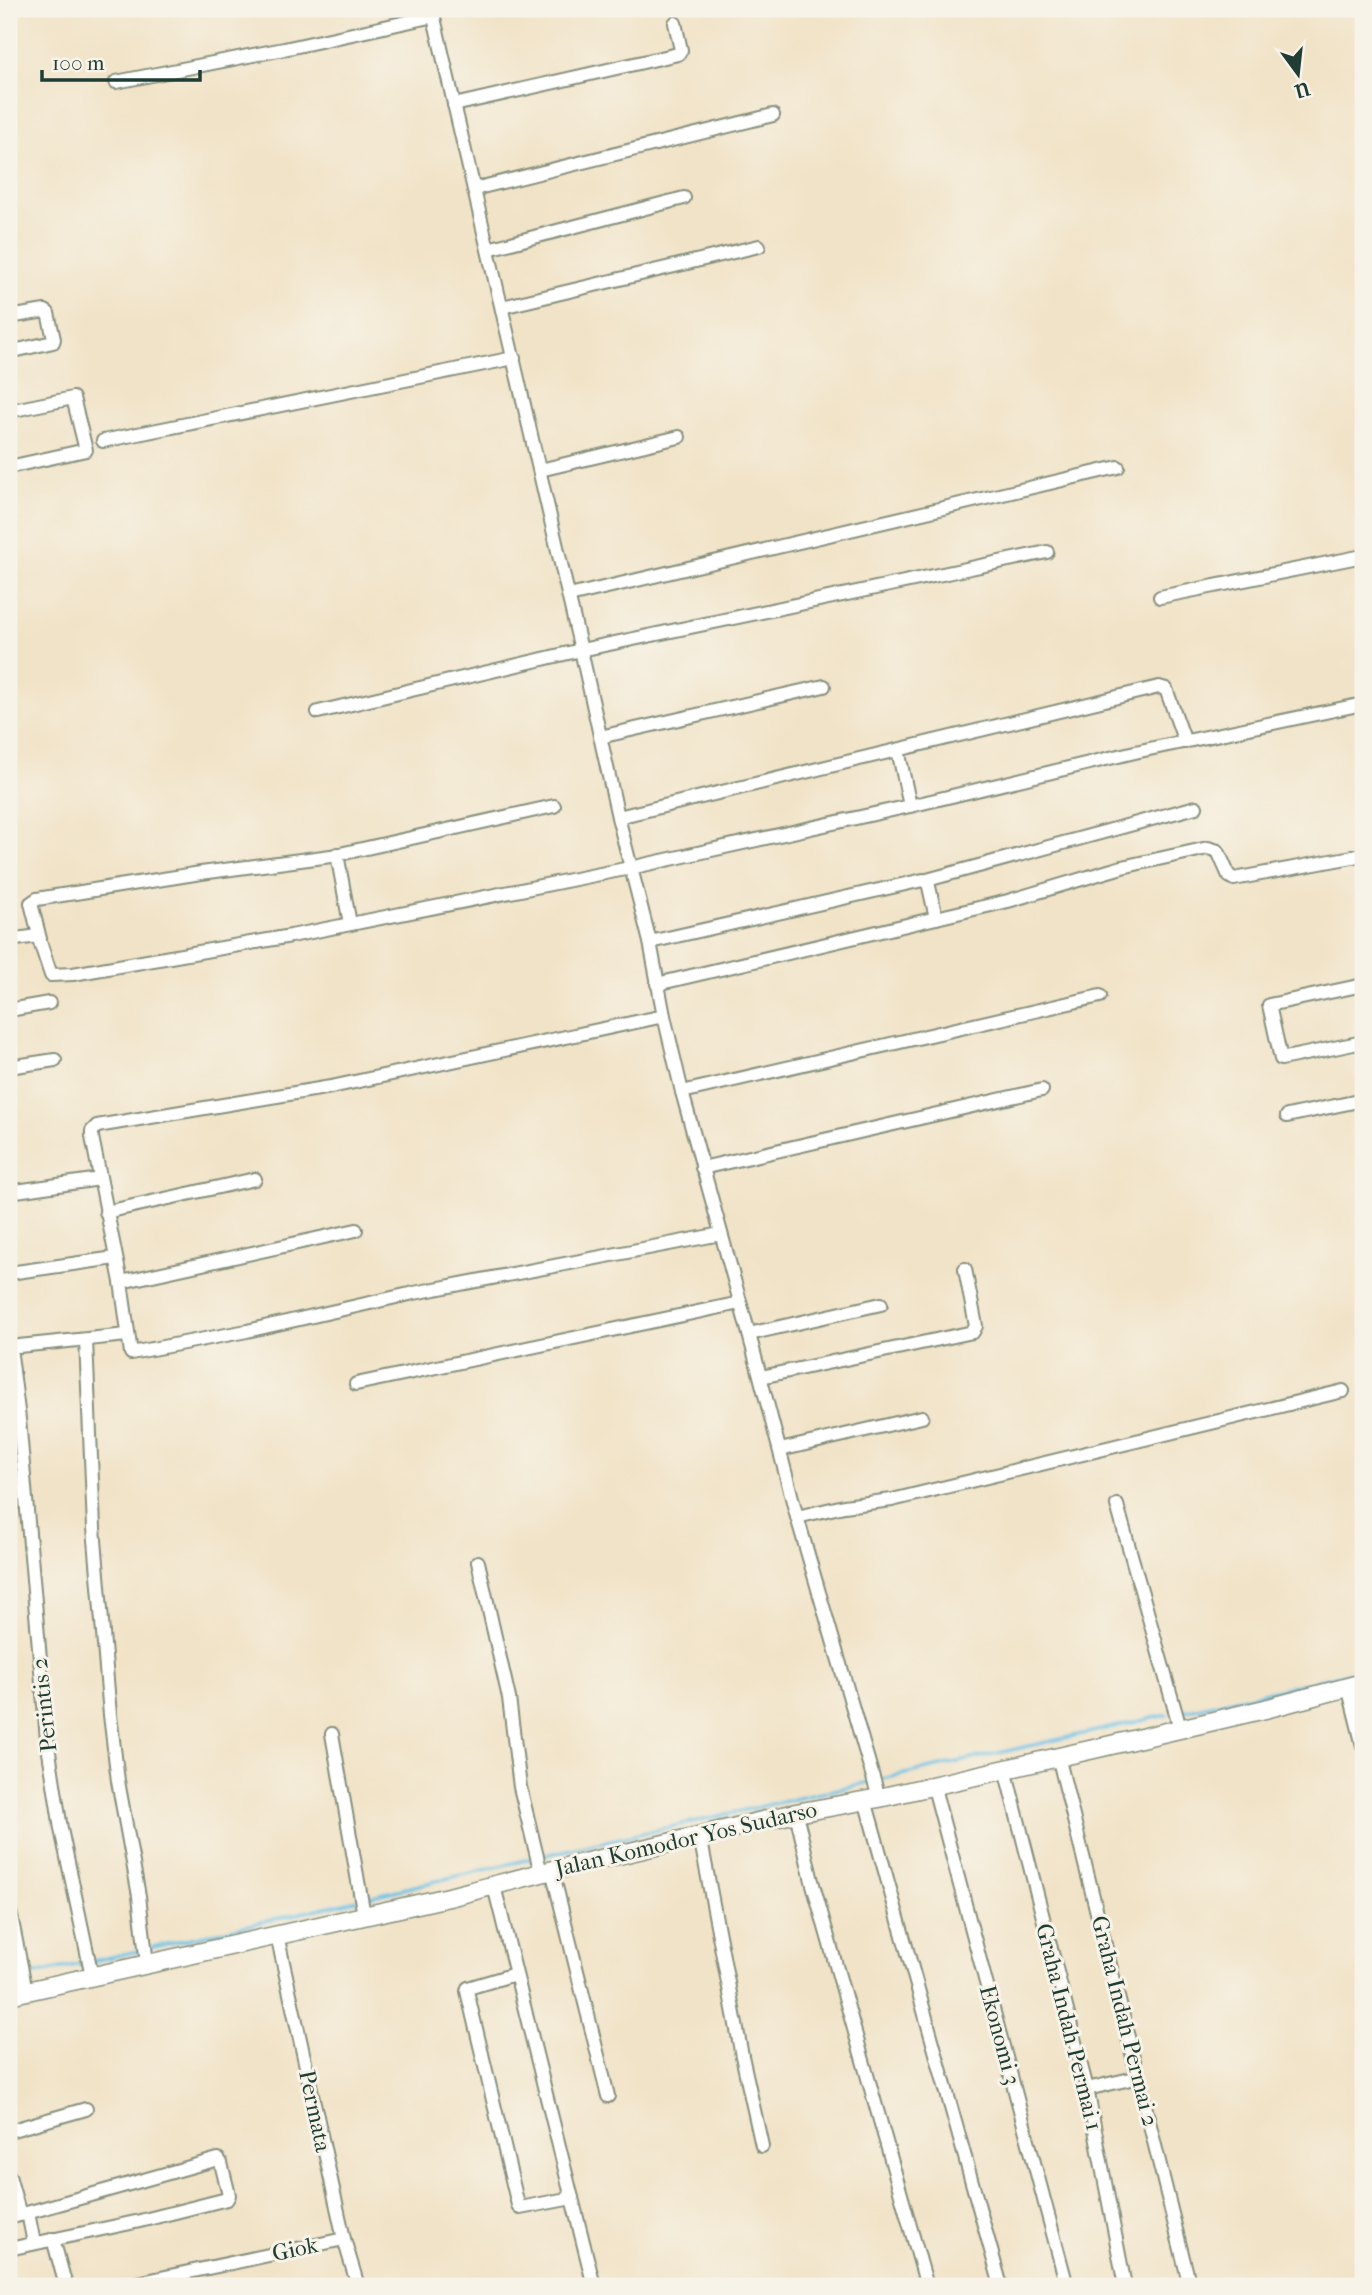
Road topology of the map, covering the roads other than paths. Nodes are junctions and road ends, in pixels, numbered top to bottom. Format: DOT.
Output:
graph roads {
  1 [pos="433,13"];
  2 [pos="675,23"];
  3 [pos="116,82"];
  4 [pos="454,105"];
  5 [pos="773,115"];
  6 [pos="474,188"];
  7 [pos="684,198"];
  8 [pos="759,246"];
  9 [pos="488,249"];
  10 [pos="502,307"];
  11 [pos="9,317"];
  12 [pos="9,352"];
  13 [pos="514,358"];
  14 [pos="9,411"];
  15 [pos="679,437"];
  16 [pos="103,441"];
  17 [pos="9,467"];
  18 [pos="1118,467"];
  19 [pos="540,470"];
  20 [pos="1047,552"];
  21 [pos="1363,556"];
  22 [pos="569,596"];
  23 [pos="1160,597"];
  24 [pos="582,650"];
  25 [pos="824,686"];
  26 [pos="1363,705"];
  27 [pos="318,712"];
  28 [pos="600,737"];
  29 [pos="1185,742"];
  30 [pos="898,750"];
  31 [pos="554,806"];
  32 [pos="910,806"];
  33 [pos="1196,807"];
  34 [pos="618,817"];
  35 [pos="337,854"];
  36 [pos="1363,855"];
  37 [pos="630,868"];
  38 [pos="927,880"];
  39 [pos="936,918"];
  40 [pos="349,924"];
  41 [pos="40,939"];
  42 [pos="9,940"];
  43 [pos="650,942"];
  44 [pos="657,984"];
  45 [pos="1363,985"];
  46 [pos="1100,996"];
  47 [pos="49,1003"];
  48 [pos="9,1010"];
  49 [pos="664,1016"];
  50 [pos="1363,1042"];
  51 [pos="55,1060"];
  52 [pos="9,1067"];
  53 [pos="1042,1090"];
  54 [pos="682,1092"];
  55 [pos="1363,1100"];
  56 [pos="1287,1116"];
  57 [pos="702,1168"];
  58 [pos="100,1179"];
  59 [pos="256,1179"];
  60 [pos="9,1192"];
  61 [pos="106,1212"];
  62 [pos="356,1230"];
  63 [pos="722,1234"];
  64 [pos="115,1258"];
  65 [pos="965,1269"];
  66 [pos="9,1273"];
  67 [pos="121,1282"];
  68 [pos="740,1303"];
  69 [pos="881,1304"];
  70 [pos="749,1334"];
  71 [pos="127,1335"];
  72 [pos="86,1340"];
  73 [pos="9,1347"];
  74 [pos="761,1377"];
  75 [pos="356,1384"];
  76 [pos="1343,1391"];
  77 [pos="922,1417"];
  78 [pos="14,1420"];
  79 [pos="780,1450"];
  80 [pos="1117,1505"];
  81 [pos="797,1517"];
  82 [pos="478,1562"];
  83 [pos="1356,1684"];
  84 [pos="1180,1728"];
  85 [pos="332,1734"];
  86 [pos="1363,1745"];
  87 [pos="1058,1756"];
  88 [pos="1004,1769"];
  89 [pos="933,1784"];
  90 [pos="873,1795"];
  91 [pos="796,1813"];
  92 [pos="700,1836"];
  93 [pos="544,1868"];
  94 [pos="494,1886"];
  95 [pos="9,1906"];
  96 [pos="363,1910"];
  97 [pos="277,1935"];
  98 [pos="147,1959"];
  99 [pos="91,1970"];
  100 [pos="515,1974"];
  101 [pos="20,1989"];
  102 [pos="1139,2077"];
  103 [pos="1087,2089"];
  104 [pos="608,2096"];
  105 [pos="86,2109"];
  106 [pos="9,2131"];
  107 [pos="762,2146"];
  108 [pos="9,2176"];
  109 [pos="572,2198"];
  110 [pos="19,2215"];
  111 [pos="53,2239"];
  112 [pos="344,2239"];
  113 [pos="34,2243"];
  114 [pos="9,2249"];
  115 [pos="66,2286"];
  116 [pos="123,2286"];
  117 [pos="358,2286"];
  118 [pos="594,2286"];
  119 [pos="926,2286"];
  120 [pos="1002,2286"];
  121 [pos="1067,2286"];
  122 [pos="1125,2286"];
  123 [pos="1190,2286"];
  1 -- 3 [label="street"];
  1 -- 4 [label="street"];
  2 -- 4 [label="street"];
  4 -- 6 [label="street"];
  5 -- 6 [label="street"];
  6 -- 9 [label="street"];
  7 -- 9 [label="street"];
  8 -- 10 [label="street"];
  9 -- 10 [label="street"];
  10 -- 13 [label="street"];
  11 -- 12 [label="street"];
  13 -- 16 [label="street"];
  13 -- 19 [label="street"];
  14 -- 17 [label="street"];
  15 -- 19 [label="street"];
  18 -- 22 [label="street"];
  19 -- 22 [label="street"];
  20 -- 24 [label="street"];
  21 -- 23 [label="street"];
  22 -- 24 [label="street"];
  24 -- 27 [label="street"];
  24 -- 28 [label="street"];
  25 -- 28 [label="street"];
  26 -- 29 [label="street"];
  28 -- 34 [label="street"];
  29 -- 30 [label="street"];
  29 -- 32 [label="street"];
  30 -- 32 [label="street"];
  30 -- 34 [label="street"];
  31 -- 35 [label="street"];
  32 -- 37 [label="street"];
  33 -- 38 [label="street"];
  34 -- 37 [label="street"];
  35 -- 40 [label="street"];
  35 -- 41 [label="street"];
  36 -- 39 [label="street"];
  37 -- 40 [label="street"];
  37 -- 43 [label="street"];
  38 -- 39 [label="street"];
  38 -- 43 [label="street"];
  39 -- 44 [label="street"];
  40 -- 41 [label="street"];
  41 -- 42 [label="street"];
  43 -- 44 [label="street"];
  44 -- 49 [label="street"];
  45 -- 50 [label="street"];
  46 -- 54 [label="street"];
  47 -- 48 [label="street"];
  49 -- 54 [label="street"];
  49 -- 58 [label="street"];
  51 -- 52 [label="street"];
  53 -- 57 [label="street"];
  54 -- 57 [label="street"];
  55 -- 56 [label="street"];
  57 -- 63 [label="street"];
  58 -- 60 [label="street"];
  58 -- 61 [label="street"];
  59 -- 61 [label="street"];
  61 -- 64 [label="street"];
  62 -- 67 [label="street"];
  63 -- 68 [label="street"];
  63 -- 71 [label="street"];
  64 -- 66 [label="street"];
  64 -- 67 [label="street"];
  65 -- 74 [label="street"];
  67 -- 71 [label="street"];
  68 -- 70 [label="street"];
  68 -- 75 [label="street"];
  69 -- 70 [label="street"];
  70 -- 74 [label="street"];
  71 -- 72 [label="street"];
  72 -- 73 [label="street"];
  72 -- 98 [label="street"];
  73 -- 78 [label="street, Perintis 2"];
  74 -- 79 [label="street"];
  76 -- 81 [label="street"];
  77 -- 79 [label="street"];
  78 -- 99 [label="street, Perintis 2"];
  79 -- 81 [label="street"];
  80 -- 84 [label="street"];
  81 -- 90 [label="street"];
  82 -- 93 [label="street"];
  83 -- 84 [label="street, Jalan Komodor Yos Sudarso"];
  83 -- 86 [label="street"];
  84 -- 87 [label="street, Jalan Komodor Yos Sudarso"];
  85 -- 96 [label="street"];
  87 -- 88 [label="street, Jalan Komodor Yos Sudarso"];
  87 -- 102 [label="street, Graha Indah Permai 2"];
  88 -- 89 [label="street, Jalan Komodor Yos Sudarso"];
  88 -- 103 [label="street, Graha Indah Permai 1"];
  89 -- 90 [label="street, Jalan Komodor Yos Sudarso"];
  89 -- 121 [label="street, Ekonomi 3"];
  90 -- 91 [label="street, Jalan Komodor Yos Sudarso"];
  90 -- 120 [label="street"];
  91 -- 92 [label="street, Jalan Komodor Yos Sudarso"];
  91 -- 119 [label="street"];
  92 -- 93 [label="street, Jalan Komodor Yos Sudarso"];
  92 -- 107 [label="street"];
  93 -- 94 [label="street, Jalan Komodor Yos Sudarso"];
  93 -- 104 [label="street"];
  94 -- 96 [label="street, Jalan Komodor Yos Sudarso"];
  94 -- 100 [label="street"];
  95 -- 101 [label="street"];
  96 -- 97 [label="street, Jalan Komodor Yos Sudarso"];
  97 -- 98 [label="street, Jalan Komodor Yos Sudarso"];
  97 -- 112 [label="street, Permata"];
  98 -- 99 [label="street, Jalan Komodor Yos Sudarso"];
  99 -- 101 [label="street, Jalan Komodor Yos Sudarso"];
  100 -- 109 [label="street"];
  100 -- 109 [label="street"];
  102 -- 103 [label="street"];
  102 -- 123 [label="street, Graha Indah Permai 2"];
  103 -- 122 [label="street, Graha Indah Permai 1"];
  105 -- 106 [label="street"];
  108 -- 110 [label="street"];
  109 -- 118 [label="street"];
  110 -- 111 [label="street"];
  110 -- 113 [label="street"];
  111 -- 113 [label="street"];
  111 -- 115 [label="street"];
  112 -- 116 [label="street, Giok"];
  112 -- 117 [label="street, Permata"];
  113 -- 114 [label="street"];
}
